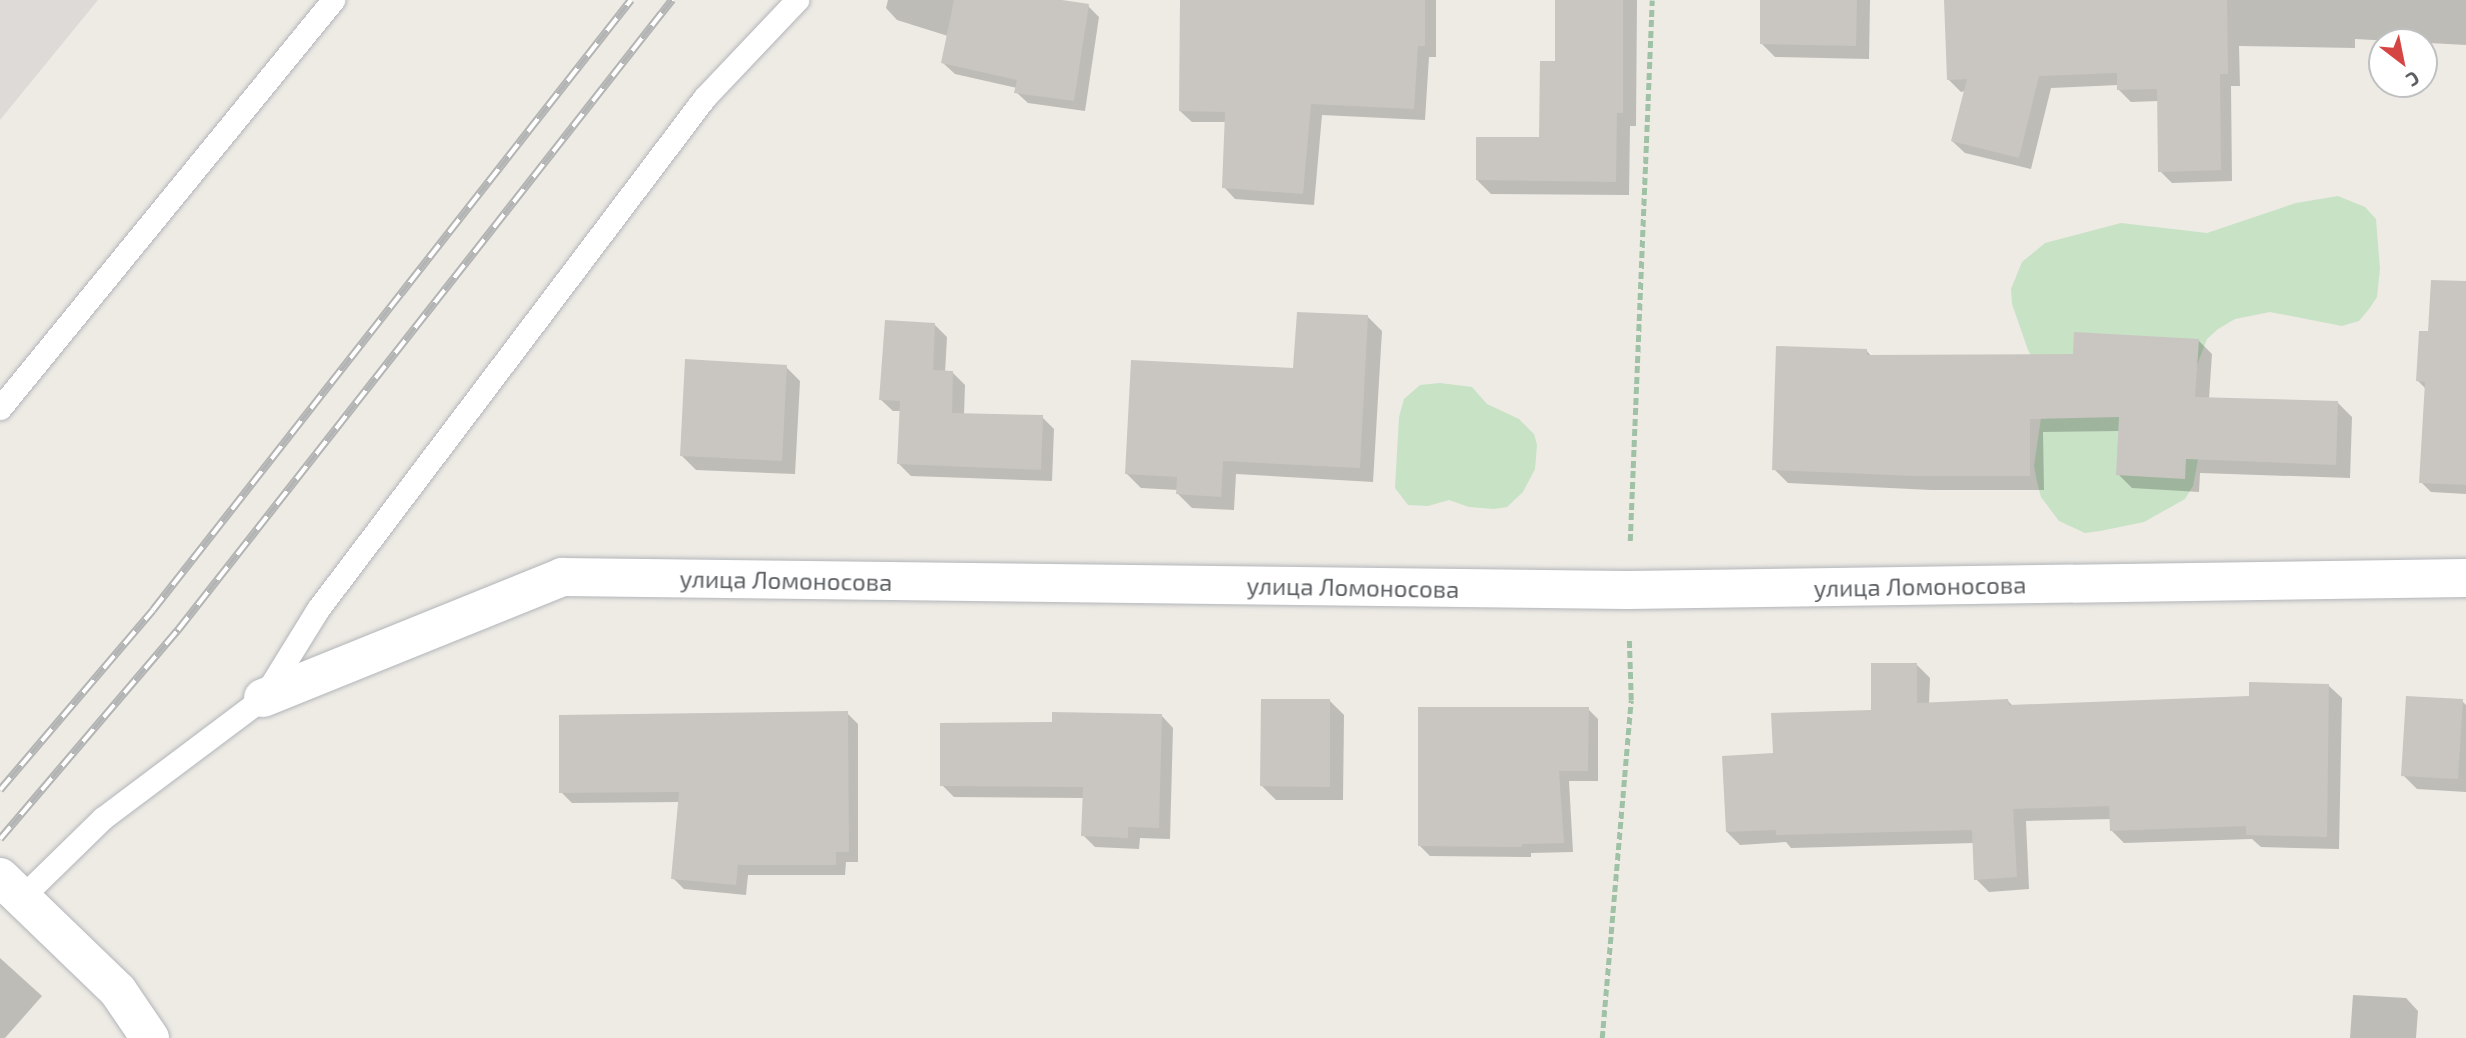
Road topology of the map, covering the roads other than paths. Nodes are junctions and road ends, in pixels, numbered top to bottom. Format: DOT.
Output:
graph roads {
  1 [pos="333,0"];
  2 [pos="797,0"];
  3 [pos="0,408"];
  4 [pos="2466,578"];
  5 [pos="263,698"];
  6 [pos="11,887"];
  7 [pos="150,1038"];
  1 -- 3 [label="lane"];
  2 -- 5 [label="lane"];
  4 -- 5 [label="street, улица Ломоносова"];
  5 -- 6 [label="lane"];
  6 -- 7 [label="street"];
}
